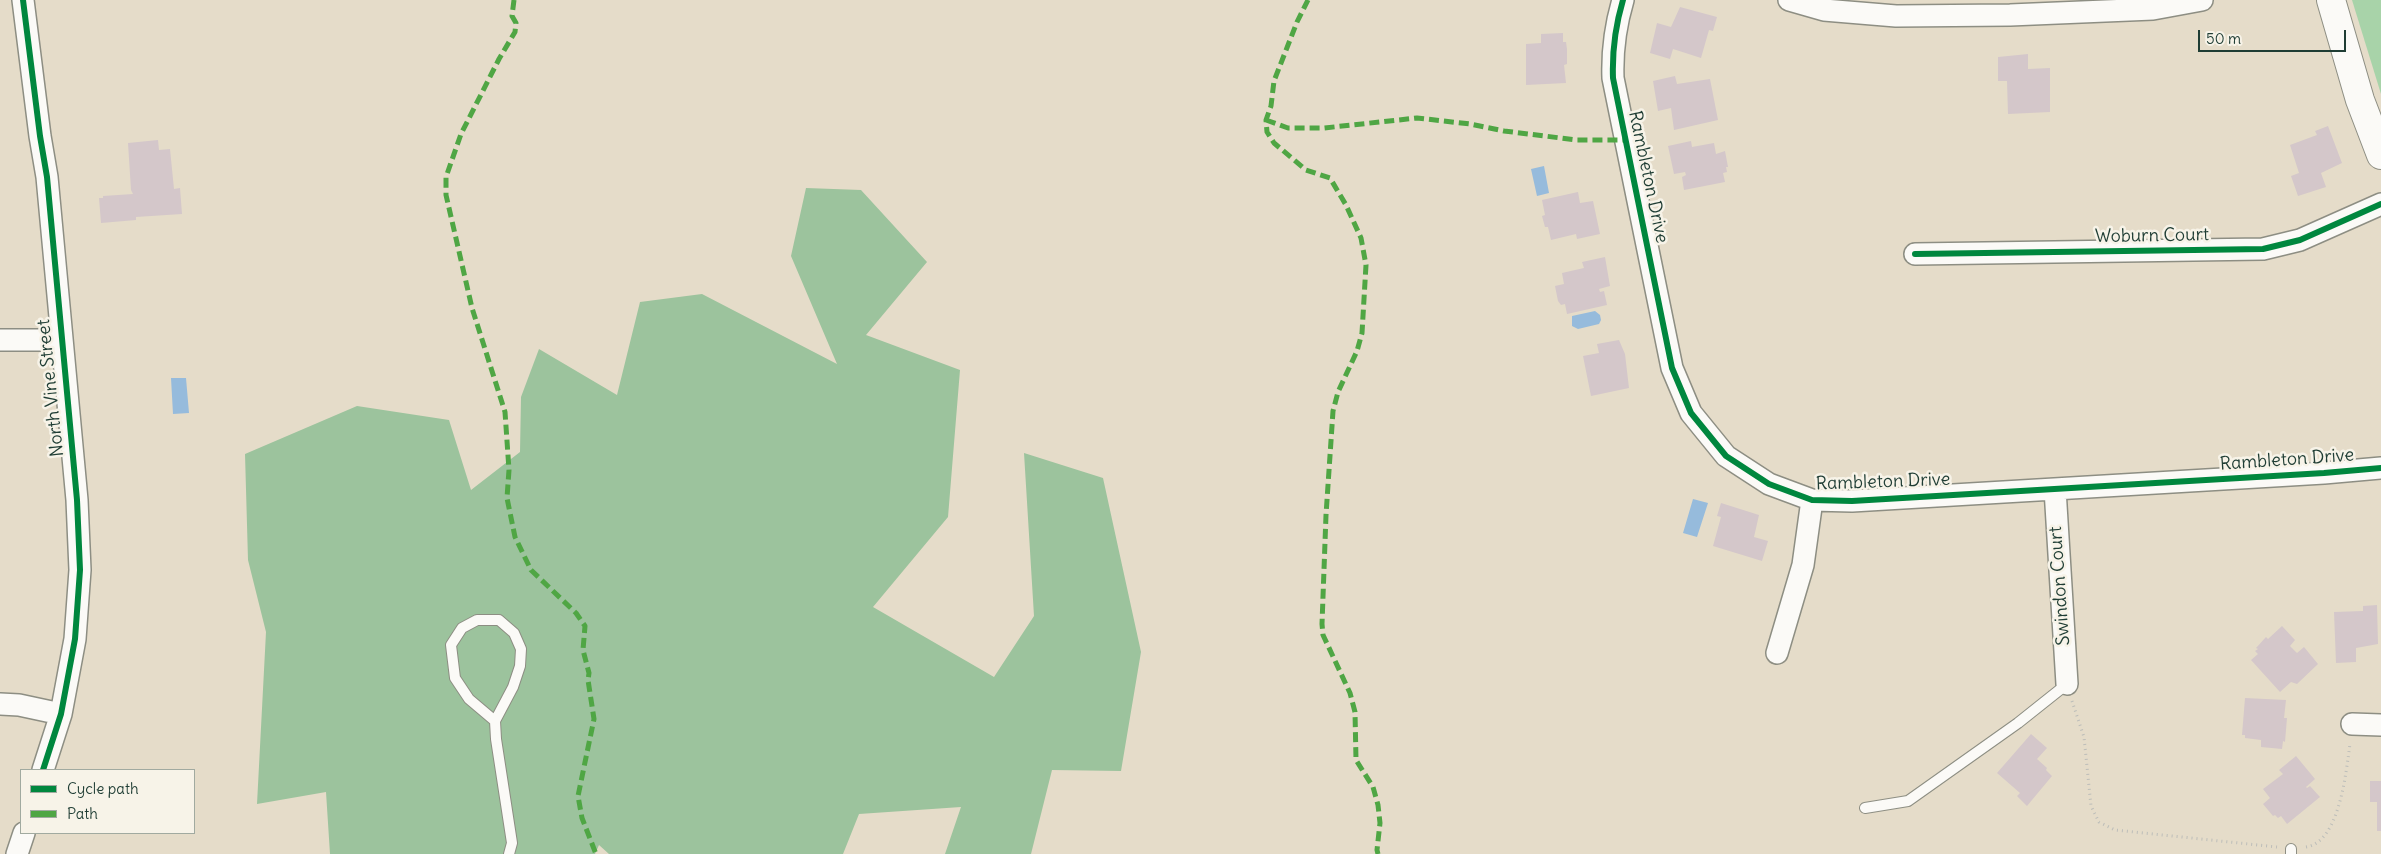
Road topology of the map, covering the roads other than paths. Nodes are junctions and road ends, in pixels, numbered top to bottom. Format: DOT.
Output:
graph roads {
  1 [pos="23,0"];
  2 [pos="1623,0"];
  3 [pos="1789,0"];
  4 [pos="2202,0"];
  5 [pos="2331,0"];
  6 [pos="2381,155"];
  7 [pos="2381,204"];
  8 [pos="1915,254"];
  9 [pos="0,340"];
  10 [pos="61,340"];
  11 [pos="2381,468"];
  12 [pos="2055,489"];
  13 [pos="1812,500"];
  14 [pos="1777,653"];
  15 [pos="2067,684"];
  16 [pos="0,704"];
  17 [pos="61,714"];
  18 [pos="495,721"];
  19 [pos="2352,724"];
  20 [pos="2381,725"];
  21 [pos="43,769"];
  22 [pos="1865,808"];
  23 [pos="24,834"];
  24 [pos="17,854"];
  25 [pos="509,854"];
  1 -- 10 [label="street, North Vine Street"];
  2 -- 13 [label="street, Rambleton Drive"];
  3 -- 4 [label="street"];
  5 -- 6 [label="street"];
  7 -- 8 [label="street, Woburn Court"];
  9 -- 10 [label="street"];
  10 -- 17 [label="street, North Vine Street"];
  11 -- 12 [label="street, Rambleton Drive"];
  12 -- 13 [label="street, Rambleton Drive"];
  12 -- 15 [label="street, Swindon Court"];
  13 -- 14 [label="street"];
  15 -- 22 [label="lane"];
  16 -- 17 [label="street"];
  17 -- 21 [label="street, North Vine Street"];
  18 -- 18 [label="lane"];
  18 -- 25 [label="lane"];
  19 -- 20 [label="street"];
  23 -- 24 [label="street"];
}
